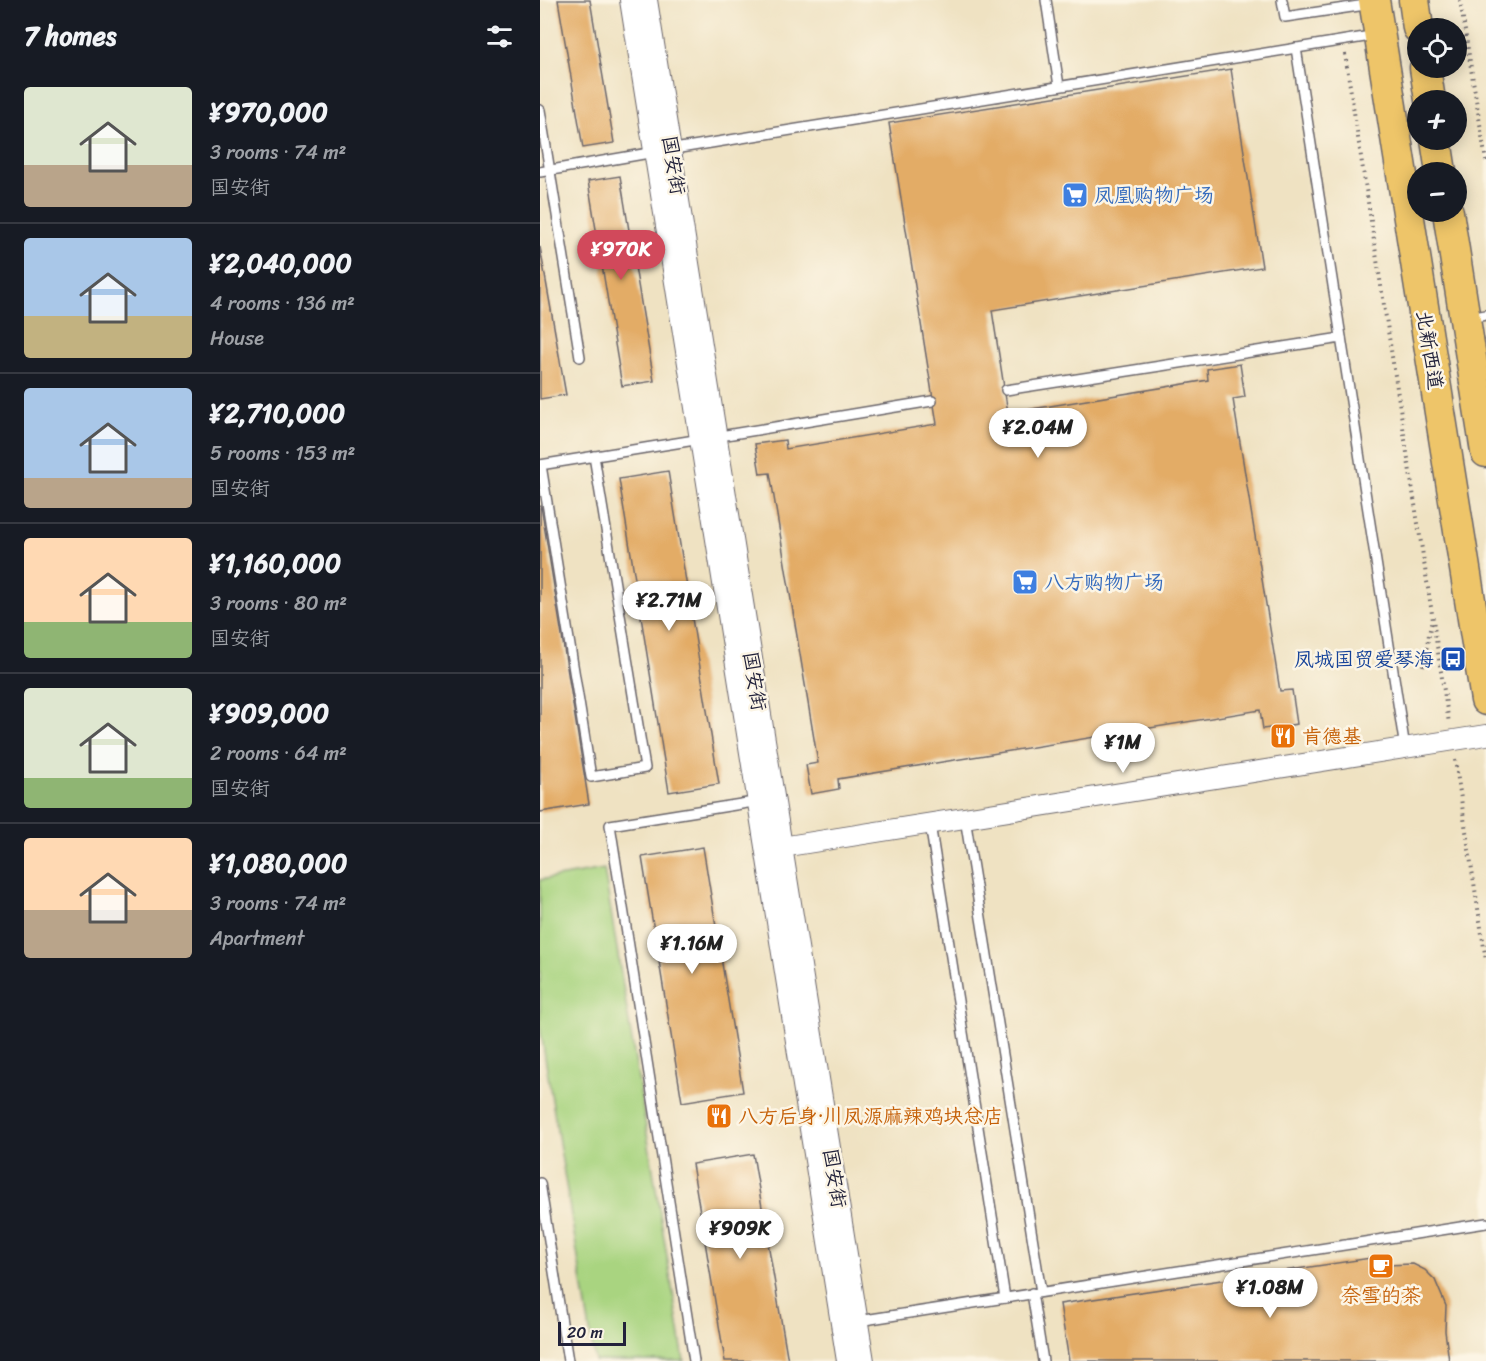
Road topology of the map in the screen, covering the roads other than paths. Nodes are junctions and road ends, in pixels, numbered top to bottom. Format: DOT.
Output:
graph roads {
  1 [pos="630,0"];
  2 [pos="647,0"];
  3 [pos="1046,0"];
  4 [pos="1282,0"];
  5 [pos="1414,0"];
  6 [pos="1374,2"];
  7 [pos="1417,18"];
  8 [pos="1379,35"];
  9 [pos="1296,48"];
  10 [pos="1059,86"];
  11 [pos="540,110"];
  12 [pos="663,151"];
  13 [pos="545,171"];
  14 [pos="1451,222"];
  15 [pos="1475,316"];
  16 [pos="1341,338"];
  17 [pos="580,357"];
  18 [pos="1006,390"];
  19 [pos="932,401"];
  20 [pos="708,438"];
  21 [pos="1486,452"];
  22 [pos="594,456"];
  23 [pos="541,465"];
  24 [pos="1486,700"];
  25 [pos="1486,735"];
  26 [pos="1405,748"];
  27 [pos="766,800"];
  28 [pos="965,818"];
  29 [pos="930,824"];
  30 [pos="774,849"];
  31 [pos="540,1183"];
  32 [pos="1486,1223"];
  33 [pos="1037,1293"];
  34 [pos="1005,1298"];
  35 [pos="858,1320"];
  36 [pos="568,1361"];
  37 [pos="694,1361"];
  38 [pos="846,1361"];
  39 [pos="864,1361"];
  40 [pos="1043,1361"];
  1 -- 12 [label="street, 国安街"];
  2 -- 12 [label="street, 国安街"];
  3 -- 10 [label="lane"];
  4 -- 6 [label="lane"];
  5 -- 7 [label="main road"];
  6 -- 8 [label="main road, 北新西道"];
  8 -- 9 [label="lane"];
  8 -- 24 [label="main road, 北新西道"];
  9 -- 10 [label="lane"];
  9 -- 16 [label="lane"];
  10 -- 12 [label="lane"];
  11 -- 13 [label="lane"];
  12 -- 13 [label="lane"];
  12 -- 20 [label="street, 国安街"];
  13 -- 17 [label="lane"];
  14 -- 15 [label="main road, 北新西道"];
  15 -- 21 [label="main road, 北新西道"];
  16 -- 18 [label="lane"];
  16 -- 26 [label="lane"];
  19 -- 20 [label="lane"];
  20 -- 22 [label="lane"];
  20 -- 27 [label="street, 国安街"];
  22 -- 23 [label="lane"];
  22 -- 23 [label="lane"];
  25 -- 26 [label="street"];
  26 -- 28 [label="street"];
  27 -- 30 [label="street, 国安街"];
  27 -- 37 [label="lane"];
  28 -- 29 [label="street"];
  28 -- 33 [label="lane"];
  29 -- 30 [label="street"];
  29 -- 34 [label="lane"];
  30 -- 35 [label="street, 国安街"];
  30 -- 38 [label="street, 国安街"];
  31 -- 36 [label="lane"];
  32 -- 33 [label="lane"];
  33 -- 34 [label="lane"];
  33 -- 40 [label="lane"];
  34 -- 35 [label="lane"];
  35 -- 39 [label="street, 国安街"];
}
